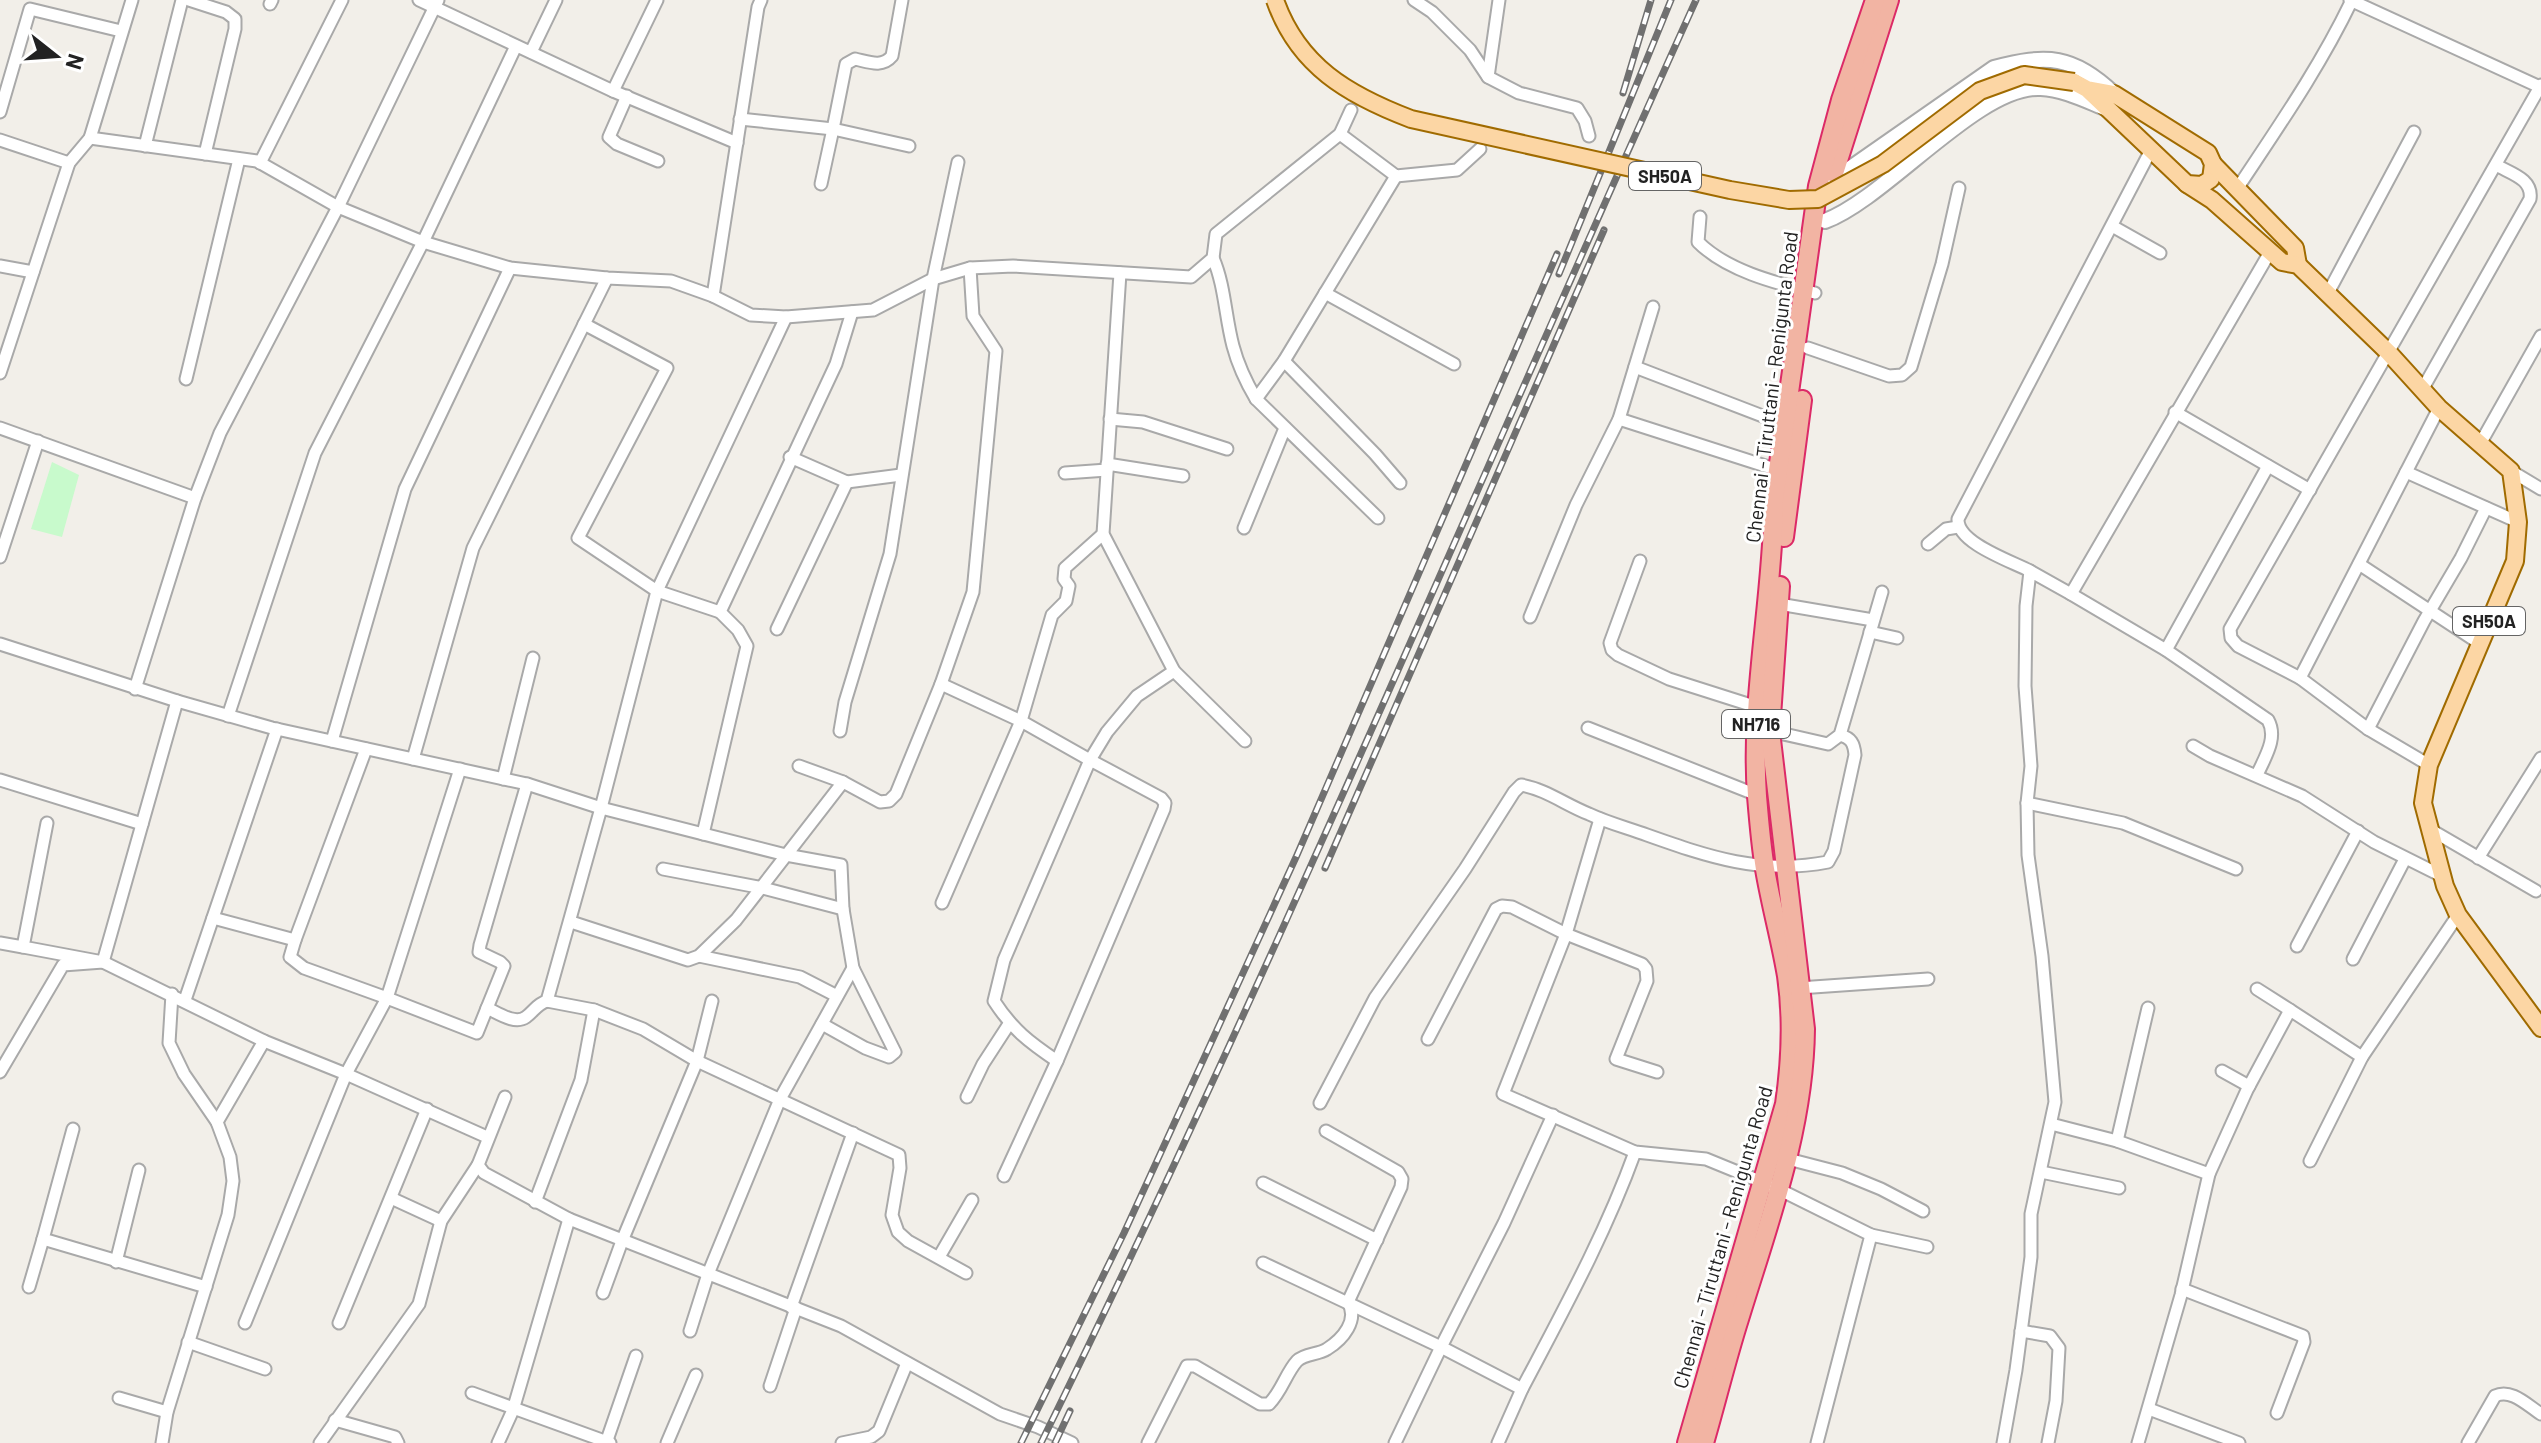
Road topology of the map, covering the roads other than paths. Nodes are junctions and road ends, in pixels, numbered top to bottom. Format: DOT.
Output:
graph roads {
  1 [pos="132,0"];
  2 [pos="182,0"];
  3 [pos="189,0"];
  4 [pos="342,0"];
  5 [pos="419,0"];
  6 [pos="556,0"];
  7 [pos="657,0"];
  8 [pos="761,0"];
  9 [pos="902,0"];
  10 [pos="1275,0"];
  11 [pos="1414,0"];
  12 [pos="1499,0"];
  13 [pos="1875,0"];
  14 [pos="1889,0"];
  15 [pos="2351,0"];
  16 [pos="203,2"];
  17 [pos="436,4"];
  18 [pos="121,31"];
  19 [pos="516,46"];
  20 [pos="531,52"];
  21 [pos="1488,77"];
  22 [pos="2540,86"];
  23 [pos="613,91"];
  24 [pos="627,96"];
  25 [pos="2110,101"];
  26 [pos="1351,110"];
  27 [pos="0,112"];
  28 [pos="740,119"];
  29 [pos="833,129"];
  30 [pos="2414,132"];
  31 [pos="1340,134"];
  32 [pos="1589,136"];
  33 [pos="90,138"];
  34 [pos="0,140"];
  35 [pos="737,143"];
  36 [pos="145,146"];
  37 [pos="909,146"];
  38 [pos="1480,149"];
  39 [pos="2151,150"];
  40 [pos="205,154"];
  41 [pos="239,159"];
  42 [pos="658,161"];
  43 [pos="958,162"];
  44 [pos="69,163"];
  45 [pos="260,163"];
  46 [pos="2213,164"];
  47 [pos="2496,165"];
  48 [pos="1396,176"];
  49 [pos="1832,181"];
  50 [pos="821,184"];
  51 [pos="2187,184"];
  52 [pos="1959,188"];
  53 [pos="2237,189"];
  54 [pos="338,207"];
  55 [pos="1700,217"];
  56 [pos="1825,221"];
  57 [pos="2112,226"];
  58 [pos="423,242"];
  59 [pos="2270,252"];
  60 [pos="2160,253"];
  61 [pos="1213,258"];
  62 [pos="2298,265"];
  63 [pos="0,266"];
  64 [pos="510,268"];
  65 [pos="970,268"];
  66 [pos="33,272"];
  67 [pos="1120,273"];
  68 [pos="607,278"];
  69 [pos="933,279"];
  70 [pos="1810,292"];
  71 [pos="1325,293"];
  72 [pos="2328,293"];
  73 [pos="713,296"];
  74 [pos="1653,307"];
  75 [pos="852,312"];
  76 [pos="786,317"];
  77 [pos="584,324"];
  78 [pos="2541,336"];
  79 [pos="1808,348"];
  80 [pos="2389,353"];
  81 [pos="1284,361"];
  82 [pos="1454,364"];
  83 [pos="1635,367"];
  84 [pos="0,373"];
  85 [pos="186,379"];
  86 [pos="2422,390"];
  87 [pos="1256,399"];
  88 [pos="2439,408"];
  89 [pos="2175,412"];
  90 [pos="1110,419"];
  91 [pos="1619,419"];
  92 [pos="1786,425"];
  93 [pos="0,428"];
  94 [pos="1285,428"];
  95 [pos="38,441"];
  96 [pos="2480,444"];
  97 [pos="1227,449"];
  98 [pos="790,457"];
  99 [pos="2268,466"];
  100 [pos="1107,467"];
  101 [pos="1778,470"];
  102 [pos="2511,471"];
  103 [pos="2406,472"];
  104 [pos="1065,473"];
  105 [pos="901,475"];
  106 [pos="1183,476"];
  107 [pos="847,482"];
  108 [pos="1400,483"];
  109 [pos="2541,489"];
  110 [pos="2310,490"];
  111 [pos="195,498"];
  112 [pos="2486,508"];
  113 [pos="1378,518"];
  114 [pos="2518,522"];
  115 [pos="1958,527"];
  116 [pos="1244,528"];
  117 [pos="1103,534"];
  118 [pos="1928,544"];
  119 [pos="0,557"];
  120 [pos="1640,561"];
  121 [pos="2359,564"];
  122 [pos="2030,571"];
  123 [pos="657,591"];
  124 [pos="1882,592"];
  125 [pos="2071,594"];
  126 [pos="1779,604"];
  127 [pos="2430,610"];
  128 [pos="720,612"];
  129 [pos="1530,617"];
  130 [pos="1871,626"];
  131 [pos="777,629"];
  132 [pos="1897,638"];
  133 [pos="2479,643"];
  134 [pos="0,644"];
  135 [pos="2166,650"];
  136 [pos="533,658"];
  137 [pos="1174,671"];
  138 [pos="2300,678"];
  139 [pos="941,684"];
  140 [pos="135,689"];
  141 [pos="177,701"];
  142 [pos="1757,707"];
  143 [pos="228,716"];
  144 [pos="1021,721"];
  145 [pos="1588,728"];
  146 [pos="277,729"];
  147 [pos="1763,729"];
  148 [pos="2368,729"];
  149 [pos="840,731"];
  150 [pos="1840,735"];
  151 [pos="332,741"];
  152 [pos="1245,741"];
  153 [pos="2193,746"];
  154 [pos="366,749"];
  155 [pos="2541,758"];
  156 [pos="413,759"];
  157 [pos="1090,760"];
  158 [pos="2429,765"];
  159 [pos="799,766"];
  160 [pos="460,769"];
  161 [pos="2257,775"];
  162 [pos="503,779"];
  163 [pos="0,780"];
  164 [pos="843,782"];
  165 [pos="527,784"];
  166 [pos="1757,795"];
  167 [pos="2027,803"];
  168 [pos="601,808"];
  169 [pos="1600,819"];
  170 [pos="47,823"];
  171 [pos="142,824"];
  172 [pos="2431,830"];
  173 [pos="2358,831"];
  174 [pos="703,834"];
  175 [pos="786,855"];
  176 [pos="2478,858"];
  177 [pos="2405,859"];
  178 [pos="1785,866"];
  179 [pos="1764,867"];
  180 [pos="663,869"];
  181 [pos="2236,869"];
  182 [pos="2442,876"];
  183 [pos="763,888"];
  184 [pos="2539,889"];
  185 [pos="942,903"];
  186 [pos="843,909"];
  187 [pos="2458,915"];
  188 [pos="213,918"];
  189 [pos="571,922"];
  190 [pos="1566,934"];
  191 [pos="295,940"];
  192 [pos="0,943"];
  193 [pos="2297,946"];
  194 [pos="23,947"];
  195 [pos="699,956"];
  196 [pos="2353,959"];
  197 [pos="103,962"];
  198 [pos="853,968"];
  199 [pos="1928,979"];
  200 [pos="1799,988"];
  201 [pos="2257,989"];
  202 [pos="172,994"];
  203 [pos="837,996"];
  204 [pos="387,998"];
  205 [pos="185,1000"];
  206 [pos="547,1001"];
  207 [pos="712,1001"];
  208 [pos="487,1008"];
  209 [pos="2148,1008"];
  210 [pos="594,1010"];
  211 [pos="2290,1010"];
  212 [pos="822,1024"];
  213 [pos="1009,1024"];
  214 [pos="2541,1028"];
  215 [pos="1428,1039"];
  216 [pos="264,1041"];
  217 [pos="2362,1057"];
  218 [pos="697,1061"];
  219 [pos="1057,1061"];
  220 [pos="2222,1071"];
  221 [pos="0,1072"];
  222 [pos="1657,1072"];
  223 [pos="346,1074"];
  224 [pos="2249,1086"];
  225 [pos="505,1097"];
  226 [pos="967,1097"];
  227 [pos="780,1099"];
  228 [pos="1320,1103"];
  229 [pos="427,1109"];
  230 [pos="1553,1115"];
  231 [pos="217,1122"];
  232 [pos="2051,1124"];
  233 [pos="73,1129"];
  234 [pos="1326,1131"];
  235 [pos="853,1133"];
  236 [pos="487,1137"];
  237 [pos="2117,1141"];
  238 [pos="1635,1152"];
  239 [pos="1788,1159"];
  240 [pos="2310,1161"];
  241 [pos="478,1165"];
  242 [pos="139,1170"];
  243 [pos="2041,1172"];
  244 [pos="2209,1174"];
  245 [pos="1004,1176"];
  246 [pos="1762,1181"];
  247 [pos="1263,1183"];
  248 [pos="2119,1188"];
  249 [pos="1780,1190"];
  250 [pos="391,1198"];
  251 [pos="972,1200"];
  252 [pos="535,1202"];
  253 [pos="1923,1211"];
  254 [pos="569,1219"];
  255 [pos="441,1221"];
  256 [pos="1871,1235"];
  257 [pos="43,1239"];
  258 [pos="1377,1240"];
  259 [pos="622,1241"];
  260 [pos="1927,1247"];
  261 [pos="939,1257"];
  262 [pos="116,1262"];
  263 [pos="1263,1263"];
  264 [pos="966,1273"];
  265 [pos="708,1274"];
  266 [pos="29,1287"];
  267 [pos="206,1287"];
  268 [pos="2182,1289"];
  269 [pos="603,1293"];
  270 [pos="1348,1302"];
  271 [pos="794,1307"];
  272 [pos="245,1323"];
  273 [pos="339,1323"];
  274 [pos="690,1331"];
  275 [pos="2021,1331"];
  276 [pos="188,1342"];
  277 [pos="1441,1347"];
  278 [pos="636,1356"];
  279 [pos="907,1363"];
  280 [pos="265,1369"];
  281 [pos="696,1375"];
  282 [pos="770,1386"];
  283 [pos="1522,1389"];
  284 [pos="472,1393"];
  285 [pos="119,1398"];
  286 [pos="2149,1409"];
  287 [pos="513,1410"];
  288 [pos="167,1412"];
  289 [pos="2277,1413"];
  290 [pos="2541,1414"];
  291 [pos="335,1420"];
  292 [pos="162,1443"];
  293 [pos="320,1443"];
  294 [pos="398,1443"];
  295 [pos="498,1443"];
  296 [pos="607,1443"];
  297 [pos="667,1443"];
  298 [pos="842,1443"];
  299 [pos="1072,1443"];
  300 [pos="1148,1443"];
  301 [pos="1395,1443"];
  302 [pos="1498,1443"];
  303 [pos="1687,1443"];
  304 [pos="1704,1443"];
  305 [pos="1817,1443"];
  306 [pos="2003,1443"];
  307 [pos="2048,1443"];
  308 [pos="2138,1443"];
  309 [pos="2239,1443"];
  310 [pos="2468,1443"];
  1 -- 18 [label="street"];
  2 -- 36 [label="street"];
  3 -- 16 [label="street"];
  4 -- 45 [label="street"];
  5 -- 17 [label="street"];
  6 -- 20 [label="street"];
  7 -- 23 [label="street"];
  8 -- 28 [label="street"];
  9 -- 29 [label="street"];
  10 -- 25 [label="main road, SH50A, bridge"];
  11 -- 21 [label="street"];
  12 -- 21 [label="street"];
  13 -- 70 [label="highway, Chennai - Tiruttani - Renigunta Road / NH716"];
  14 -- 49 [label="highway, Chennai - Tiruttani - Renigunta Road / NH716"];
  15 -- 22 [label="street"];
  15 -- 53 [label="street"];
  16 -- 40 [label="street"];
  17 -- 19 [label="street"];
  17 -- 54 [label="street"];
  18 -- 27 [label="street"];
  18 -- 33 [label="street"];
  19 -- 20 [label="street"];
  19 -- 58 [label="street"];
  20 -- 23 [label="street"];
  21 -- 32 [label="street"];
  22 -- 47 [label="street"];
  23 -- 24 [label="street"];
  24 -- 35 [label="street"];
  24 -- 42 [label="street"];
  25 -- 39 [label="main road"];
  25 -- 46 [label="main road"];
  25 -- 49 [label="street"];
  25 -- 56 [label="street"];
  26 -- 31 [label="street"];
  28 -- 29 [label="street"];
  28 -- 35 [label="street"];
  29 -- 37 [label="street"];
  29 -- 50 [label="street"];
  30 -- 72 [label="street"];
  31 -- 48 [label="street"];
  31 -- 61 [label="street"];
  33 -- 36 [label="street"];
  33 -- 44 [label="street"];
  34 -- 44 [label="street"];
  35 -- 73 [label="street"];
  36 -- 40 [label="street"];
  38 -- 48 [label="street"];
  39 -- 51 [label="main road"];
  39 -- 57 [label="street"];
  40 -- 41 [label="street"];
  41 -- 45 [label="street"];
  41 -- 85 [label="street"];
  43 -- 69 [label="street"];
  44 -- 66 [label="street"];
  45 -- 54 [label="street"];
  46 -- 51 [label="main road"];
  46 -- 53 [label="main road"];
  47 -- 80 [label="street"];
  47 -- 86 [label="street"];
  48 -- 71 [label="street"];
  49 -- 56 [label="highway, Chennai - Tiruttani - Renigunta Road / NH716"];
  51 -- 59 [label="main road"];
  52 -- 79 [label="street"];
  53 -- 62 [label="main road"];
  54 -- 58 [label="street"];
  54 -- 111 [label="street"];
  55 -- 70 [label="street"];
  56 -- 70 [label="highway, Chennai - Tiruttani - Renigunta Road / NH716"];
  57 -- 60 [label="street"];
  57 -- 115 [label="street"];
  58 -- 64 [label="street"];
  58 -- 143 [label="street"];
  59 -- 62 [label="main road"];
  59 -- 89 [label="street"];
  61 -- 67 [label="street"];
  61 -- 87 [label="street"];
  62 -- 72 [label="main road"];
  63 -- 66 [label="street"];
  64 -- 68 [label="street"];
  64 -- 151 [label="street"];
  65 -- 67 [label="street"];
  65 -- 69 [label="street"];
  65 -- 139 [label="street"];
  66 -- 84 [label="street"];
  67 -- 90 [label="street"];
  68 -- 73 [label="street"];
  68 -- 77 [label="street"];
  69 -- 75 [label="street"];
  69 -- 105 [label="street"];
  70 -- 79 [label="highway, Chennai - Tiruttani - Renigunta Road / NH716"];
  70 -- 92 [label="highway, Chennai - Tiruttani - Renigunta Road / NH716"];
  71 -- 81 [label="street"];
  71 -- 82 [label="street"];
  72 -- 80 [label="main road"];
  73 -- 76 [label="street"];
  74 -- 83 [label="street"];
  75 -- 76 [label="street"];
  75 -- 98 [label="street"];
  76 -- 123 [label="street"];
  77 -- 123 [label="street"];
  77 -- 156 [label="street"];
  78 -- 96 [label="street"];
  79 -- 126 [label="highway, Chennai - Tiruttani - Renigunta Road / NH716"];
  80 -- 86 [label="main road"];
  80 -- 110 [label="street"];
  81 -- 87 [label="street"];
  81 -- 108 [label="street"];
  83 -- 91 [label="street"];
  83 -- 92 [label="street"];
  86 -- 88 [label="main road"];
  87 -- 94 [label="street"];
  88 -- 96 [label="main road"];
  88 -- 103 [label="street"];
  89 -- 99 [label="street"];
  89 -- 125 [label="street"];
  90 -- 97 [label="street"];
  90 -- 100 [label="street"];
  91 -- 101 [label="street"];
  91 -- 129 [label="street"];
  92 -- 101 [label="highway, Chennai - Tiruttani - Renigunta Road / NH716"];
  93 -- 95 [label="street"];
  94 -- 113 [label="street"];
  94 -- 116 [label="street"];
  95 -- 111 [label="street"];
  95 -- 119 [label="street"];
  96 -- 102 [label="main road"];
  98 -- 107 [label="street"];
  98 -- 128 [label="street"];
  99 -- 110 [label="street"];
  99 -- 135 [label="street"];
  100 -- 104 [label="street"];
  100 -- 106 [label="street"];
  100 -- 117 [label="street"];
  101 -- 142 [label="highway, Chennai - Tiruttani - Renigunta Road / NH716"];
  102 -- 109 [label="street"];
  102 -- 114 [label="main road, SH50A"];
  103 -- 112 [label="street"];
  103 -- 121 [label="street"];
  105 -- 107 [label="street"];
  105 -- 149 [label="street"];
  107 -- 131 [label="street"];
  110 -- 138 [label="street"];
  111 -- 140 [label="street"];
  112 -- 114 [label="street"];
  112 -- 127 [label="street"];
  114 -- 133 [label="main road, SH50A"];
  115 -- 118 [label="street"];
  115 -- 122 [label="street"];
  117 -- 137 [label="street"];
  117 -- 144 [label="street"];
  120 -- 142 [label="street"];
  121 -- 127 [label="street"];
  121 -- 138 [label="street"];
  122 -- 125 [label="street"];
  122 -- 167 [label="street"];
  123 -- 128 [label="street"];
  123 -- 168 [label="street"];
  124 -- 130 [label="street"];
  125 -- 135 [label="street"];
  126 -- 130 [label="street"];
  126 -- 147 [label="highway, Chennai - Tiruttani - Renigunta Road / NH716"];
  127 -- 133 [label="street"];
  127 -- 148 [label="street"];
  128 -- 174 [label="street"];
  130 -- 132 [label="street"];
  130 -- 150 [label="street"];
  133 -- 158 [label="main road, SH50A"];
  134 -- 140 [label="street"];
  135 -- 161 [label="street"];
  136 -- 162 [label="street"];
  137 -- 152 [label="street"];
  137 -- 157 [label="street"];
  138 -- 148 [label="street"];
  139 -- 144 [label="street"];
  139 -- 164 [label="street"];
  140 -- 141 [label="street"];
  141 -- 143 [label="street"];
  141 -- 171 [label="street"];
  142 -- 147 [label="highway, Chennai - Tiruttani - Renigunta Road / NH716"];
  143 -- 146 [label="street"];
  144 -- 157 [label="street"];
  144 -- 185 [label="street"];
  145 -- 166 [label="street"];
  146 -- 151 [label="street"];
  146 -- 188 [label="street"];
  147 -- 150 [label="street"];
  147 -- 166 [label="highway, Chennai - Tiruttani - Renigunta Road / NH716"];
  147 -- 178 [label="highway, Chennai - Tiruttani - Renigunta Road / NH716"];
  148 -- 158 [label="street"];
  150 -- 178 [label="street"];
  151 -- 154 [label="street"];
  153 -- 161 [label="street"];
  154 -- 156 [label="street"];
  154 -- 191 [label="street"];
  155 -- 176 [label="street"];
  156 -- 160 [label="street"];
  157 -- 213 [label="street"];
  157 -- 219 [label="street"];
  158 -- 172 [label="main road, SH50A"];
  159 -- 164 [label="street"];
  160 -- 162 [label="street"];
  160 -- 204 [label="street"];
  161 -- 173 [label="street"];
  162 -- 165 [label="street"];
  163 -- 171 [label="street"];
  164 -- 175 [label="street"];
  165 -- 168 [label="street"];
  165 -- 208 [label="street"];
  166 -- 179 [label="highway, Chennai - Tiruttani - Renigunta Road / NH716"];
  167 -- 181 [label="street"];
  167 -- 232 [label="street"];
  168 -- 174 [label="street"];
  168 -- 189 [label="street"];
  169 -- 179 [label="street"];
  169 -- 190 [label="street"];
  169 -- 228 [label="street"];
  170 -- 194 [label="street"];
  171 -- 197 [label="street"];
  172 -- 176 [label="street"];
  172 -- 182 [label="main road, SH50A"];
  173 -- 177 [label="street"];
  173 -- 193 [label="street"];
  174 -- 175 [label="street"];
  175 -- 183 [label="street"];
  175 -- 186 [label="street"];
  176 -- 184 [label="street"];
  177 -- 182 [label="street"];
  177 -- 196 [label="street"];
  178 -- 179 [label="street"];
  178 -- 200 [label="highway, Chennai - Tiruttani - Renigunta Road / NH716"];
  179 -- 246 [label="highway, Chennai - Tiruttani - Renigunta Road / NH716"];
  180 -- 183 [label="street"];
  182 -- 187 [label="main road, SH50A"];
  183 -- 186 [label="street"];
  183 -- 195 [label="street"];
  186 -- 198 [label="street"];
  187 -- 214 [label="main road, SH50A"];
  187 -- 217 [label="street"];
  188 -- 191 [label="street"];
  188 -- 205 [label="street"];
  189 -- 195 [label="street"];
  189 -- 206 [label="street"];
  190 -- 215 [label="street"];
  190 -- 222 [label="street"];
  190 -- 230 [label="street"];
  191 -- 204 [label="street"];
  192 -- 194 [label="street"];
  194 -- 197 [label="street"];
  195 -- 203 [label="street"];
  197 -- 202 [label="street"];
  197 -- 221 [label="street"];
  198 -- 203 [label="street"];
  198 -- 212 [label="street"];
  199 -- 200 [label="street"];
  200 -- 239 [label="highway, Chennai - Tiruttani - Renigunta Road / NH716"];
  201 -- 211 [label="street"];
  202 -- 205 [label="street"];
  202 -- 231 [label="street"];
  203 -- 212 [label="street"];
  204 -- 208 [label="street"];
  204 -- 223 [label="street"];
  205 -- 216 [label="street"];
  206 -- 208 [label="street"];
  206 -- 210 [label="street"];
  207 -- 218 [label="street"];
  209 -- 237 [label="street"];
  210 -- 218 [label="street"];
  210 -- 252 [label="street"];
  211 -- 217 [label="street"];
  211 -- 224 [label="street"];
  212 -- 227 [label="street"];
  213 -- 219 [label="street"];
  213 -- 226 [label="street"];
  216 -- 223 [label="street"];
  216 -- 231 [label="street"];
  217 -- 240 [label="street"];
  218 -- 227 [label="street"];
  218 -- 259 [label="street"];
  219 -- 245 [label="street"];
  220 -- 224 [label="street"];
  223 -- 229 [label="street"];
  223 -- 272 [label="street"];
  224 -- 244 [label="street"];
  225 -- 236 [label="street"];
  227 -- 235 [label="street"];
  227 -- 265 [label="street"];
  229 -- 236 [label="street"];
  229 -- 250 [label="street"];
  230 -- 238 [label="street"];
  230 -- 277 [label="street"];
  231 -- 267 [label="street"];
  232 -- 237 [label="street"];
  232 -- 243 [label="street"];
  233 -- 257 [label="street"];
  234 -- 258 [label="street"];
  235 -- 261 [label="street"];
  235 -- 271 [label="street"];
  236 -- 241 [label="street"];
  237 -- 244 [label="street"];
  238 -- 246 [label="street"];
  238 -- 283 [label="street"];
  239 -- 249 [label="highway, Chennai - Tiruttani - Renigunta Road / NH716"];
  239 -- 253 [label="street"];
  241 -- 252 [label="street"];
  241 -- 255 [label="street"];
  242 -- 262 [label="street"];
  243 -- 248 [label="street"];
  243 -- 275 [label="street"];
  244 -- 268 [label="street"];
  246 -- 249 [label="street"];
  246 -- 303 [label="highway, Chennai - Tiruttani - Renigunta Road / NH716"];
  247 -- 258 [label="street"];
  249 -- 256 [label="street"];
  249 -- 304 [label="highway, Chennai - Tiruttani - Renigunta Road / NH716"];
  250 -- 255 [label="street"];
  250 -- 273 [label="street"];
  251 -- 261 [label="street"];
  252 -- 254 [label="street"];
  254 -- 259 [label="street"];
  254 -- 287 [label="street"];
  255 -- 291 [label="street"];
  256 -- 260 [label="street"];
  256 -- 305 [label="street"];
  257 -- 262 [label="street"];
  257 -- 266 [label="street"];
  258 -- 270 [label="street"];
  259 -- 265 [label="street"];
  259 -- 269 [label="street"];
  261 -- 264 [label="street"];
  262 -- 267 [label="street"];
  263 -- 270 [label="street"];
  265 -- 271 [label="street"];
  265 -- 274 [label="street"];
  267 -- 276 [label="street"];
  268 -- 286 [label="street"];
  268 -- 289 [label="street"];
  270 -- 277 [label="street"];
  270 -- 300 [label="street"];
  271 -- 279 [label="street"];
  271 -- 282 [label="street"];
  275 -- 306 [label="street"];
  275 -- 307 [label="street"];
  276 -- 280 [label="street"];
  276 -- 288 [label="street"];
  277 -- 283 [label="street"];
  277 -- 301 [label="street"];
  278 -- 296 [label="street"];
  279 -- 298 [label="street"];
  279 -- 299 [label="street"];
  281 -- 297 [label="street"];
  283 -- 302 [label="street"];
  284 -- 287 [label="street"];
  285 -- 288 [label="street"];
  286 -- 308 [label="street"];
  286 -- 309 [label="street"];
  287 -- 295 [label="street"];
  287 -- 296 [label="street"];
  288 -- 292 [label="street"];
  290 -- 310 [label="street"];
  291 -- 293 [label="street"];
  291 -- 294 [label="street"];
}
